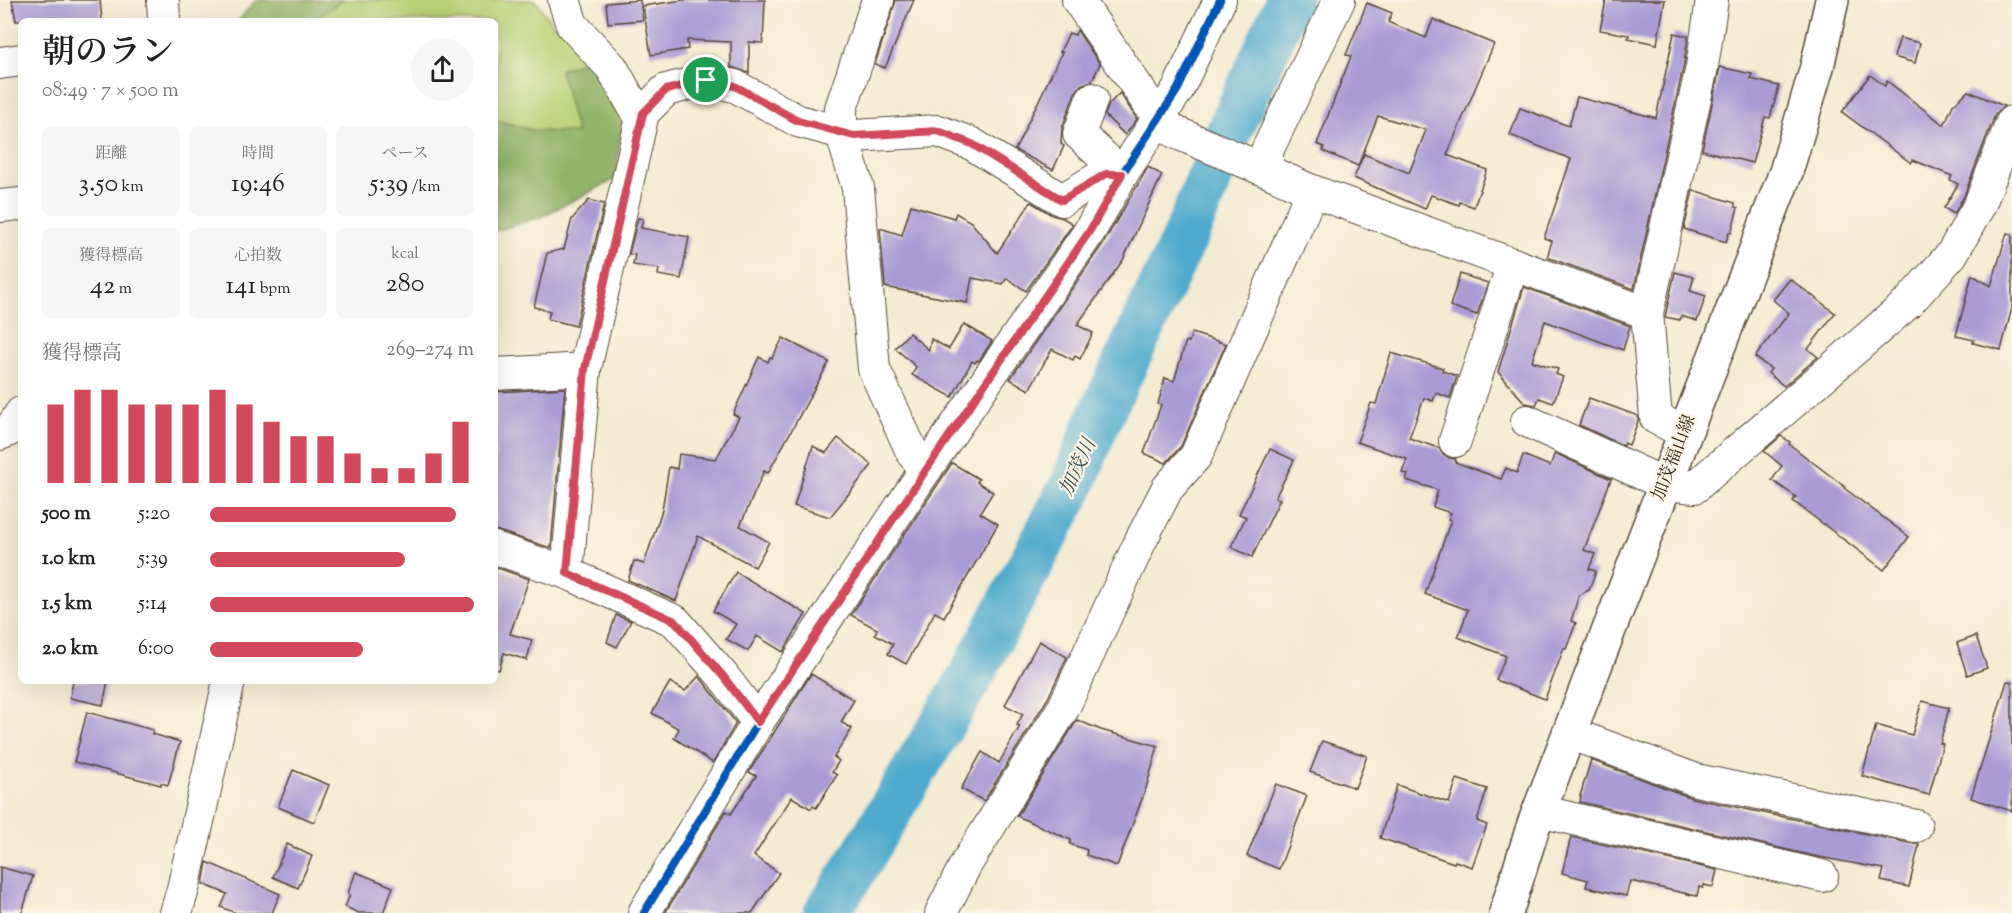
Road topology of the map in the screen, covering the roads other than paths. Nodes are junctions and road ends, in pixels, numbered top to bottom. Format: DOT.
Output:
graph roads {
  1 [pos="163,0"];
  2 [pos="564,0"];
  3 [pos="878,0"];
  4 [pos="1078,0"];
  5 [pos="1220,0"];
  6 [pos="1339,0"];
  7 [pos="1712,0"];
  8 [pos="1832,0"];
  9 [pos="164,18"];
  10 [pos="18,60"];
  11 [pos="0,63"];
  12 [pos="1092,99"];
  13 [pos="643,113"];
  14 [pos="2012,122"];
  15 [pos="1167,125"];
  16 [pos="841,131"];
  17 [pos="1262,170"];
  18 [pos="1122,174"];
  19 [pos="1312,191"];
  20 [pos="18,204"];
  21 [pos="0,206"];
  22 [pos="1513,264"];
  23 [pos="1647,313"];
  24 [pos="585,369"];
  25 [pos="498,374"];
  26 [pos="18,418"];
  27 [pos="1527,421"];
  28 [pos="1685,433"];
  29 [pos="0,434"];
  30 [pos="1455,441"];
  31 [pos="926,470"];
  32 [pos="1665,484"];
  33 [pos="498,549"];
  34 [pos="567,573"];
  35 [pos="228,684"];
  36 [pos="758,722"];
  37 [pos="1569,733"];
  38 [pos="1539,811"];
  39 [pos="1916,826"];
  40 [pos="1822,876"];
  41 [pos="176,913"];
  42 [pos="644,913"];
  43 [pos="941,913"];
  44 [pos="1506,913"];
  1 -- 9 [label="street"];
  2 -- 13 [label="street"];
  3 -- 16 [label="street"];
  4 -- 15 [label="street"];
  5 -- 15 [label="street"];
  6 -- 17 [label="street"];
  7 -- 23 [label="street"];
  8 -- 28 [label="main road, 加茂福山線"];
  10 -- 11 [label="street"];
  12 -- 18 [label="street"];
  13 -- 16 [label="street"];
  13 -- 24 [label="street"];
  14 -- 32 [label="street"];
  15 -- 17 [label="street"];
  15 -- 18 [label="street"];
  16 -- 18 [label="street"];
  16 -- 31 [label="street"];
  17 -- 19 [label="street"];
  18 -- 31 [label="street"];
  19 -- 22 [label="street"];
  19 -- 43 [label="street"];
  20 -- 21 [label="street"];
  22 -- 23 [label="street"];
  22 -- 30 [label="street"];
  23 -- 28 [label="street"];
  24 -- 25 [label="street"];
  24 -- 34 [label="street"];
  26 -- 29 [label="street"];
  27 -- 32 [label="street"];
  28 -- 32 [label="main road, 加茂福山線"];
  31 -- 36 [label="street"];
  32 -- 37 [label="main road, 加茂福山線"];
  33 -- 34 [label="street"];
  34 -- 36 [label="street"];
  35 -- 41 [label="street"];
  36 -- 42 [label="street"];
  37 -- 38 [label="main road, 加茂福山線"];
  37 -- 39 [label="street"];
  38 -- 40 [label="street"];
  38 -- 44 [label="main road, 加茂福山線"];
}
